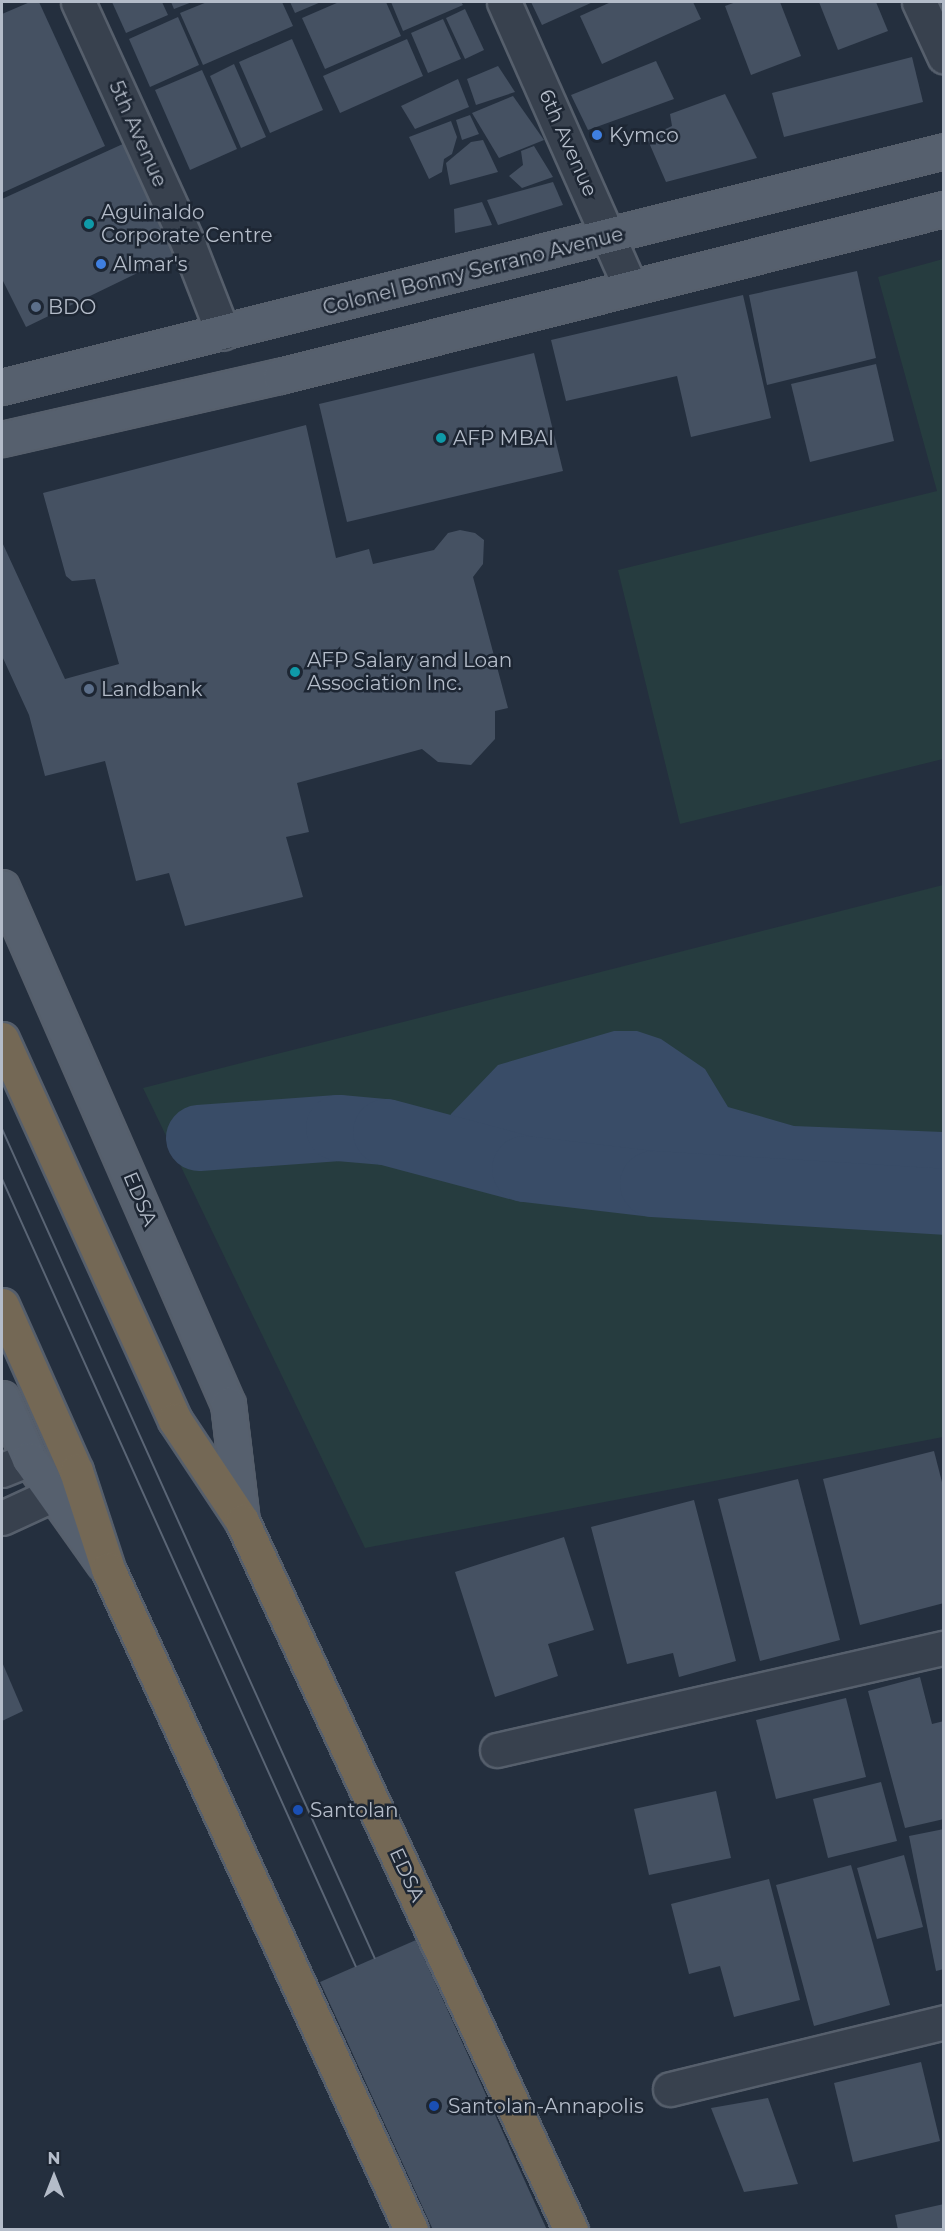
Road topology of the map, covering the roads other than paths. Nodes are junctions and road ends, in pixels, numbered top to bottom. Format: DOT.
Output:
graph roads {
  1 [pos="78,2"];
  2 [pos="504,2"];
  3 [pos="919,2"];
  4 [pos="944,56"];
  5 [pos="944,151"];
  6 [pos="944,209"];
  7 [pos="611,237"];
  8 [pos="630,286"];
  9 [pos="223,333"];
  10 [pos="2,387"];
  11 [pos="2,440"];
  12 [pos="2,886"];
  13 [pos="2,1039"];
  14 [pos="2,1305"];
  15 [pos="2,1398"];
  16 [pos="15,1465"];
  17 [pos="52,1495"];
  18 [pos="2,1518"];
  19 [pos="242,1521"];
  20 [pos="108,1569"];
  21 [pos="944,1648"];
  22 [pos="497,1750"];
  23 [pos="944,2022"];
  24 [pos="670,2089"];
  25 [pos="411,2229"];
  26 [pos="571,2229"];
  1 -- 9 [label="street, 5th Avenue"];
  2 -- 7 [label="street, 6th Avenue"];
  3 -- 4 [label="street"];
  5 -- 7 [label="main road, Colonel Bonny Serrano Avenue"];
  6 -- 8 [label="main road"];
  7 -- 8 [label="street, 6th Avenue"];
  7 -- 9 [label="main road, Colonel Bonny Serrano Avenue"];
  8 -- 11 [label="main road"];
  9 -- 10 [label="main road, Colonel Bonny Serrano Avenue"];
  12 -- 19 [label="main road, EDSA"];
  13 -- 19 [label="highway, EDSA"];
  14 -- 20 [label="highway"];
  15 -- 16 [label="main road"];
  16 -- 17 [label="main road"];
  17 -- 18 [label="street"];
  17 -- 20 [label="main road"];
  19 -- 26 [label="highway, EDSA"];
  20 -- 25 [label="highway"];
  21 -- 22 [label="street"];
  23 -- 24 [label="street"];
}
